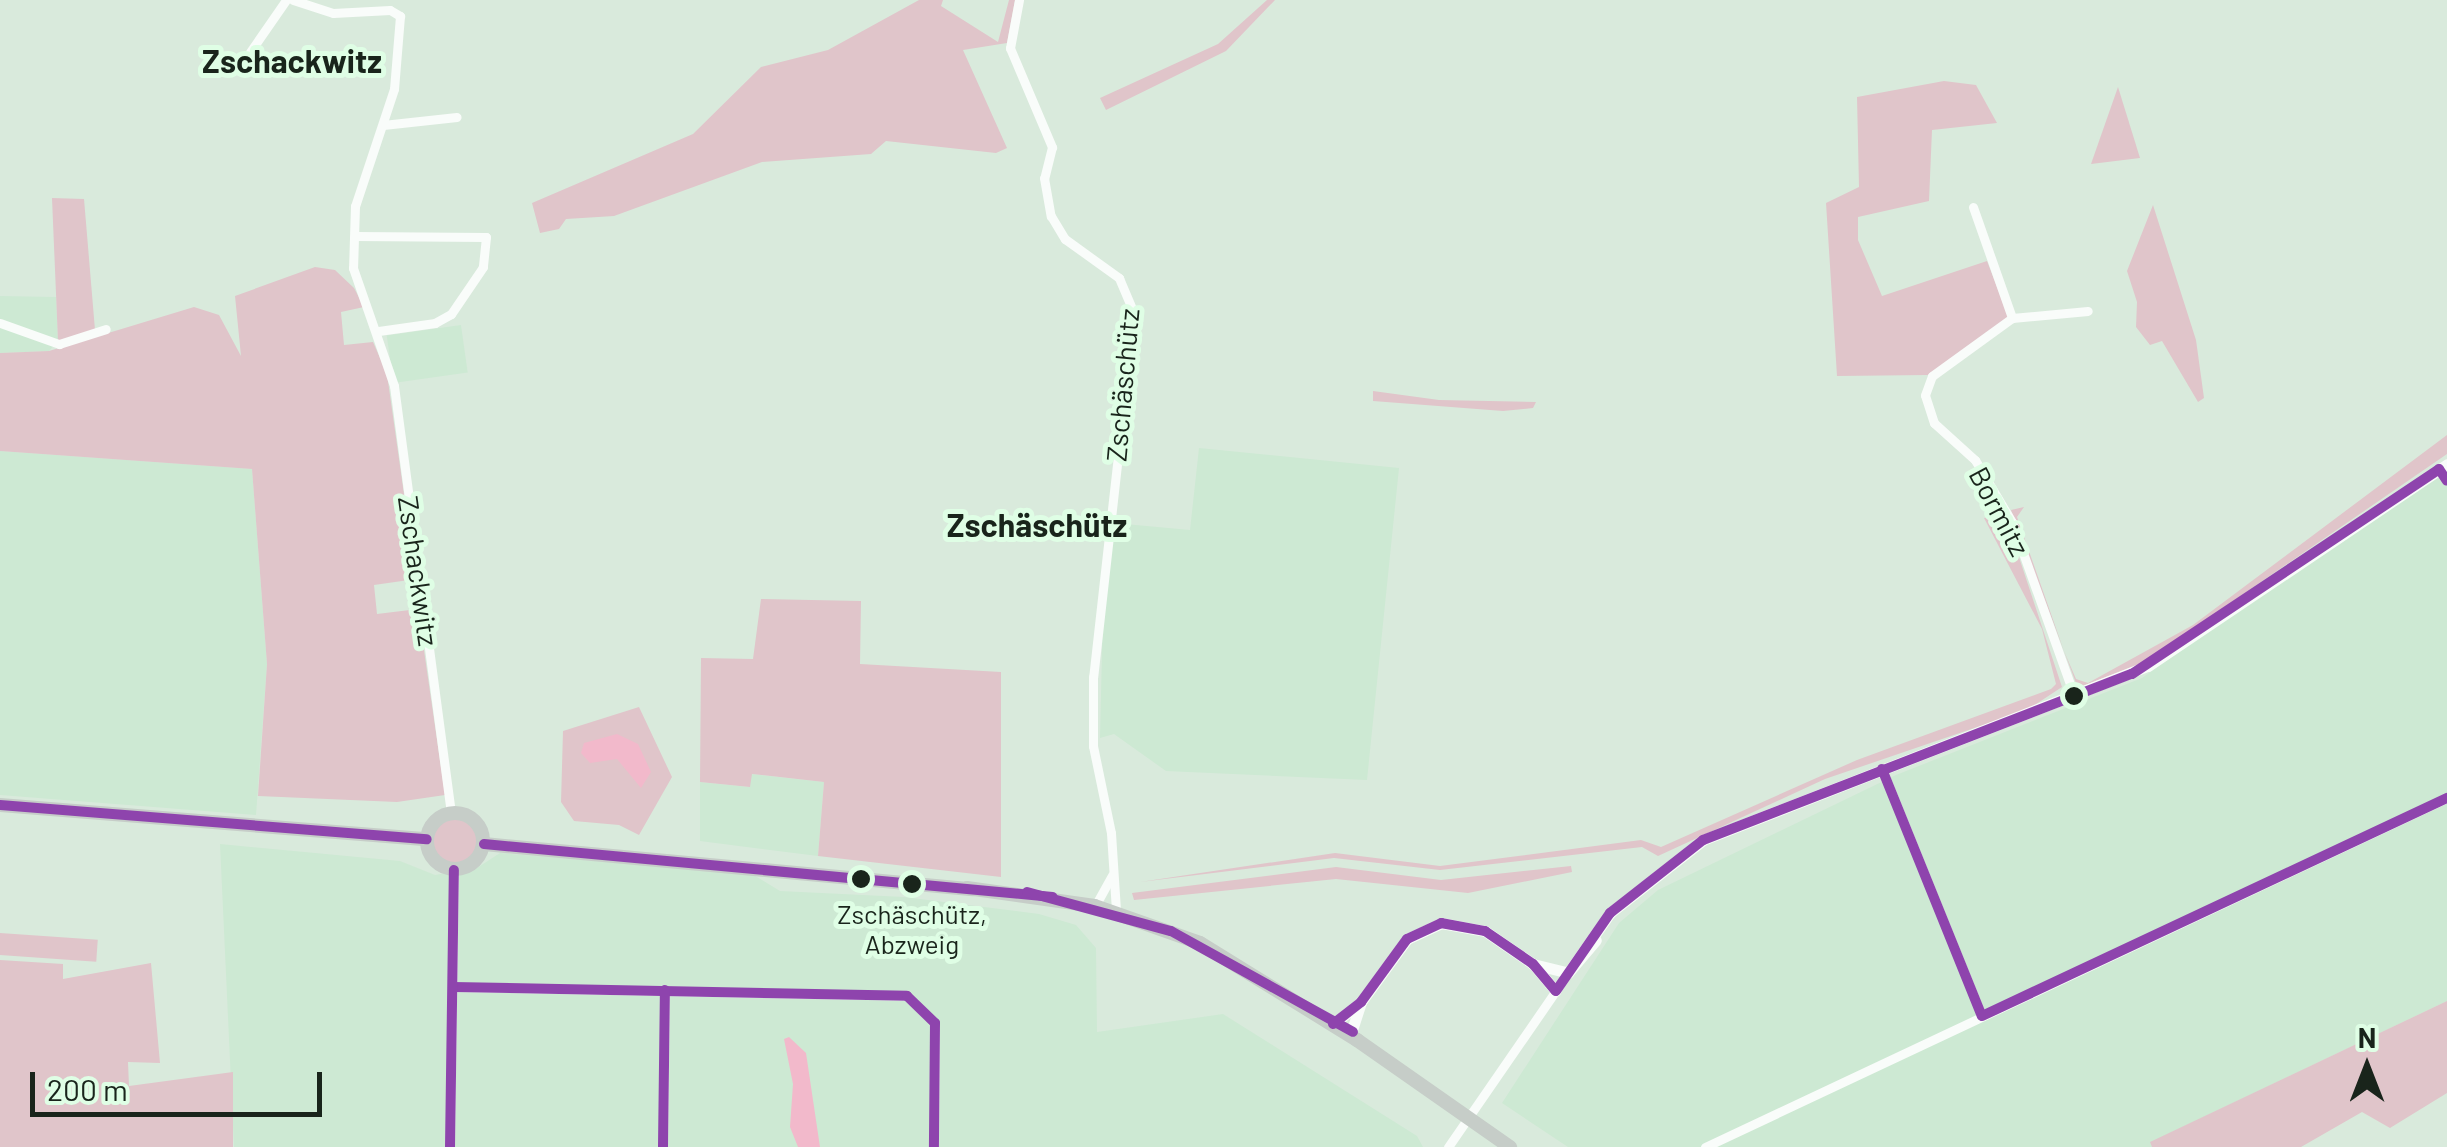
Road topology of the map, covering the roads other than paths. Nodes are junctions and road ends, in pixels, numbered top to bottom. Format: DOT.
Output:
graph roads {
  1 [pos="289,0"];
  2 [pos="1018,0"];
  3 [pos="250,52"];
  4 [pos="457,117"];
  5 [pos="383,126"];
  6 [pos="1972,208"];
  7 [pos="355,236"];
  8 [pos="2088,311"];
  9 [pos="2012,318"];
  10 [pos="0,323"];
  11 [pos="106,329"];
  12 [pos="379,331"];
  13 [pos="2443,466"];
  14 [pos="2447,481"];
  15 [pos="2075,698"];
  16 [pos="1882,769"];
  17 [pos="2447,798"];
  18 [pos="0,805"];
  19 [pos="451,813"];
  20 [pos="427,838"];
  21 [pos="484,844"];
  22 [pos="454,870"];
  23 [pos="1112,875"];
  24 [pos="1095,906"];
  25 [pos="1116,911"];
  26 [pos="1533,964"];
  27 [pos="1568,974"];
  28 [pos="453,988"];
  29 [pos="666,990"];
  30 [pos="1556,992"];
  31 [pos="1361,1002"];
  32 [pos="1982,1016"];
  33 [pos="1333,1024"];
  34 [pos="1350,1036"];
  35 [pos="1448,1146"];
  36 [pos="450,1147"];
  37 [pos="663,1147"];
  38 [pos="934,1147"];
  39 [pos="1510,1147"];
  40 [pos="1705,1147"];
  1 -- 3 [label="street, Zschackwitz"];
  1 -- 5 [label="street, Zschackwitz"];
  2 -- 23 [label="street, Zschäschütz"];
  4 -- 5 [label="street"];
  5 -- 7 [label="street, Zschackwitz"];
  6 -- 9 [label="street"];
  7 -- 12 [label="street, Zschackwitz"];
  7 -- 12 [label="street"];
  8 -- 9 [label="street"];
  9 -- 15 [label="street, Bormitz"];
  10 -- 11 [label="street"];
  12 -- 19 [label="street, Zschackwitz"];
  13 -- 14 [label="street"];
  13 -- 15 [label="street"];
  15 -- 16 [label="street"];
  16 -- 27 [label="street"];
  16 -- 32 [label="street"];
  17 -- 32 [label="street"];
  18 -- 20 [label="main road"];
  19 -- 20 [label="main road"];
  19 -- 21 [label="main road"];
  20 -- 22 [label="main road"];
  21 -- 22 [label="main road"];
  21 -- 24 [label="main road"];
  22 -- 28 [label="street"];
  23 -- 24 [label="street"];
  23 -- 25 [label="street, Zschäschütz"];
  24 -- 25 [label="main road"];
  25 -- 33 [label="main road"];
  26 -- 27 [label="street"];
  26 -- 30 [label="street"];
  26 -- 31 [label="street"];
  27 -- 30 [label="street"];
  28 -- 29 [label="street"];
  28 -- 36 [label="street"];
  29 -- 37 [label="street"];
  29 -- 38 [label="street"];
  30 -- 35 [label="street"];
  31 -- 33 [label="street"];
  31 -- 34 [label="street"];
  32 -- 40 [label="street"];
  33 -- 34 [label="main road"];
  34 -- 39 [label="main road"];
}
